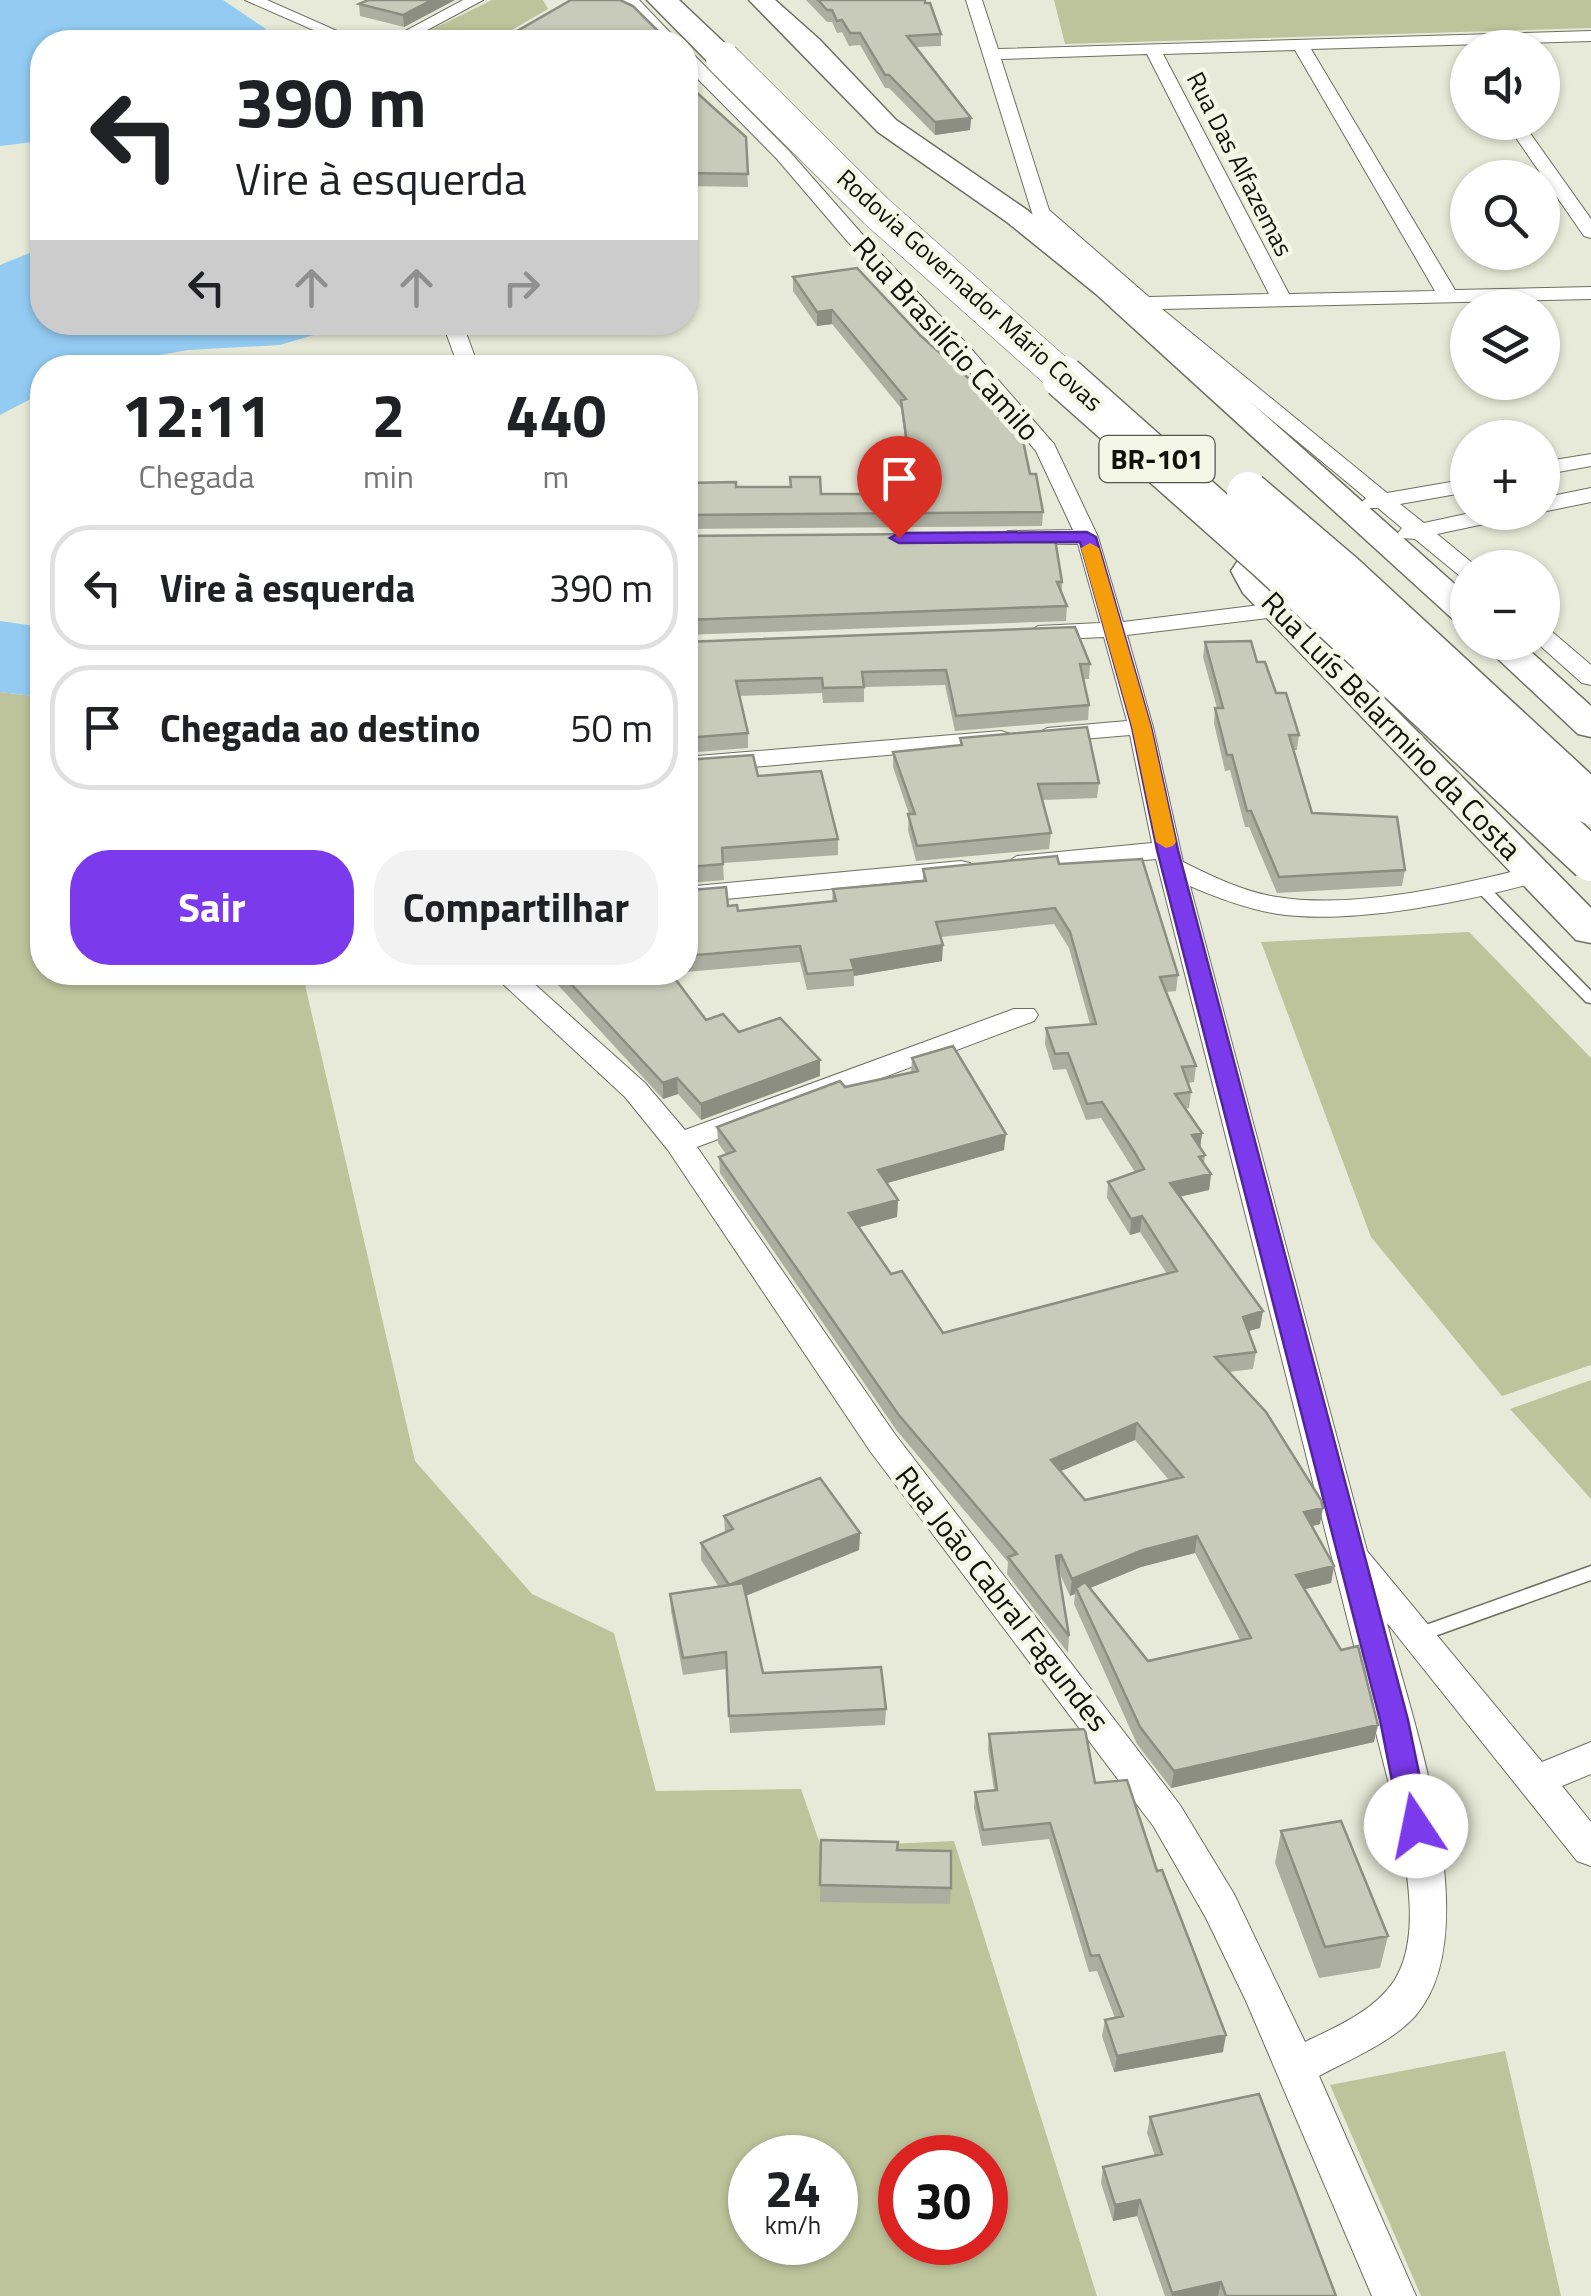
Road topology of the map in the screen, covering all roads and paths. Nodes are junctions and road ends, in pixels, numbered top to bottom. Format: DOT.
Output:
graph roads {
  1 [pos="253,0"];
  2 [pos="475,0"];
  3 [pos="630,0"];
  4 [pos="662,0"];
  5 [pos="702,0"];
  6 [pos="761,0"];
  7 [pos="974,0"];
  8 [pos="325,30"];
  9 [pos="416,30"];
  10 [pos="659,30"];
  11 [pos="694,30"];
  12 [pos="698,34"];
  13 [pos="1591,36"];
  14 [pos="1560,37"];
  15 [pos="1450,40"];
  16 [pos="1300,45"];
  17 [pos="1154,50"];
  18 [pos="991,54"];
  19 [pos="722,56"];
  20 [pos="1526,140"];
  21 [pos="1591,232"];
  22 [pos="1591,293"];
  23 [pos="1449,297"];
  24 [pos="1282,300"];
  25 [pos="1144,303"];
  26 [pos="1591,460"];
  27 [pos="1560,466"];
  28 [pos="1450,488"];
  29 [pos="1591,495"];
  30 [pos="1384,501"];
  31 [pos="1560,501"];
  32 [pos="1350,507"];
  33 [pos="1450,525"];
  34 [pos="1420,532"];
  35 [pos="1087,537"];
  36 [pos="993,538"];
  37 [pos="1382,538"];
  38 [pos="1450,556"];
  39 [pos="1450,599"];
  40 [pos="1276,610"];
  41 [pos="1112,630"];
  42 [pos="1015,634"];
  43 [pos="1560,651"];
  44 [pos="1518,660"];
  45 [pos="1591,678"];
  46 [pos="1591,726"];
  47 [pos="1142,727"];
  48 [pos="698,764"];
  49 [pos="1591,803"];
  50 [pos="1170,858"];
  51 [pos="1591,860"];
  52 [pos="1535,874"];
  53 [pos="1484,890"];
  54 [pos="698,894"];
  55 [pos="1591,931"];
  56 [pos="518,985"];
  57 [pos="1591,999"];
  58 [pos="1024,1015"];
  59 [pos="679,1143"];
  60 [pos="1350,1552"];
  61 [pos="1591,1573"];
  62 [pos="1418,1636"];
  63 [pos="1591,1757"];
  64 [pos="1535,1781"];
  65 [pos="1591,1850"];
  66 [pos="1295,2068"];
  67 [pos="1394,2296"];
  1 -- 8 [label="street"];
  2 -- 9 [label="street"];
  3 -- 10 [label="street"];
  4 -- 11 [label="highway, Rodovia Governador Mário Covas / BR-101"];
  5 -- 19 [label="highway, Rodovia Governador Mário Covas / BR-101"];
  6 -- 32 [label="street"];
  7 -- 18 [label="street"];
  12 -- 19 [label="highway, Rodovia Governador Mário Covas / BR-101"];
  13 -- 14 [label="street"];
  15 -- 16 [label="street"];
  16 -- 17 [label="street"];
  16 -- 23 [label="street"];
  17 -- 18 [label="street"];
  17 -- 24 [label="street, Rua Das Alfazemas"];
  18 -- 25 [label="street"];
  19 -- 35 [label="street, Rua Brasilício Camilo"];
  19 -- 49 [label="highway, Rodovia Governador Mário Covas / BR-101, bridge"];
  19 -- 51 [label="highway, Rodovia Governador Mário Covas / BR-101, bridge"];
  20 -- 21 [label="street"];
  22 -- 23 [label="street"];
  23 -- 24 [label="street"];
  24 -- 25 [label="street"];
  25 -- 30 [label="street"];
  26 -- 27 [label="street"];
  28 -- 30 [label="street"];
  29 -- 31 [label="street"];
  30 -- 32 [label="street"];
  30 -- 34 [label="street"];
  32 -- 37 [label="street"];
  33 -- 34 [label="street"];
  34 -- 37 [label="street"];
  34 -- 38 [label="street"];
  35 -- 36 [label="street"];
  35 -- 41 [label="street, Rua Brasilício Camilo"];
  37 -- 39 [label="street"];
  37 -- 40 [label="street, Rua Luís Belarmino da Costa"];
  40 -- 41 [label="street"];
  40 -- 52 [label="street, Rua Luís Belarmino da Costa"];
  41 -- 42 [label="street"];
  41 -- 47 [label="street, Rua Brasilício Camilo"];
  43 -- 45 [label="street"];
  44 -- 46 [label="street"];
  47 -- 48 [label="street"];
  47 -- 50 [label="street, Rua Brasilício Camilo"];
  50 -- 53 [label="street"];
  50 -- 54 [label="street"];
  50 -- 60 [label="street, Rua Brasilício Camilo"];
  52 -- 53 [label="street"];
  52 -- 55 [label="street, Rua Luís Belarmino da Costa"];
  53 -- 57 [label="lane"];
  56 -- 59 [label="street, Rua João Cabral Fagundes"];
  58 -- 59 [label="street"];
  59 -- 66 [label="street, Rua João Cabral Fagundes"];
  60 -- 62 [label="street"];
  60 -- 66 [label="street, Rua Brasilício Camilo"];
  61 -- 62 [label="lane"];
  62 -- 64 [label="street"];
  63 -- 64 [label="street"];
  64 -- 65 [label="street"];
  66 -- 67 [label="street, Rua João Cabral Fagundes"];
}
